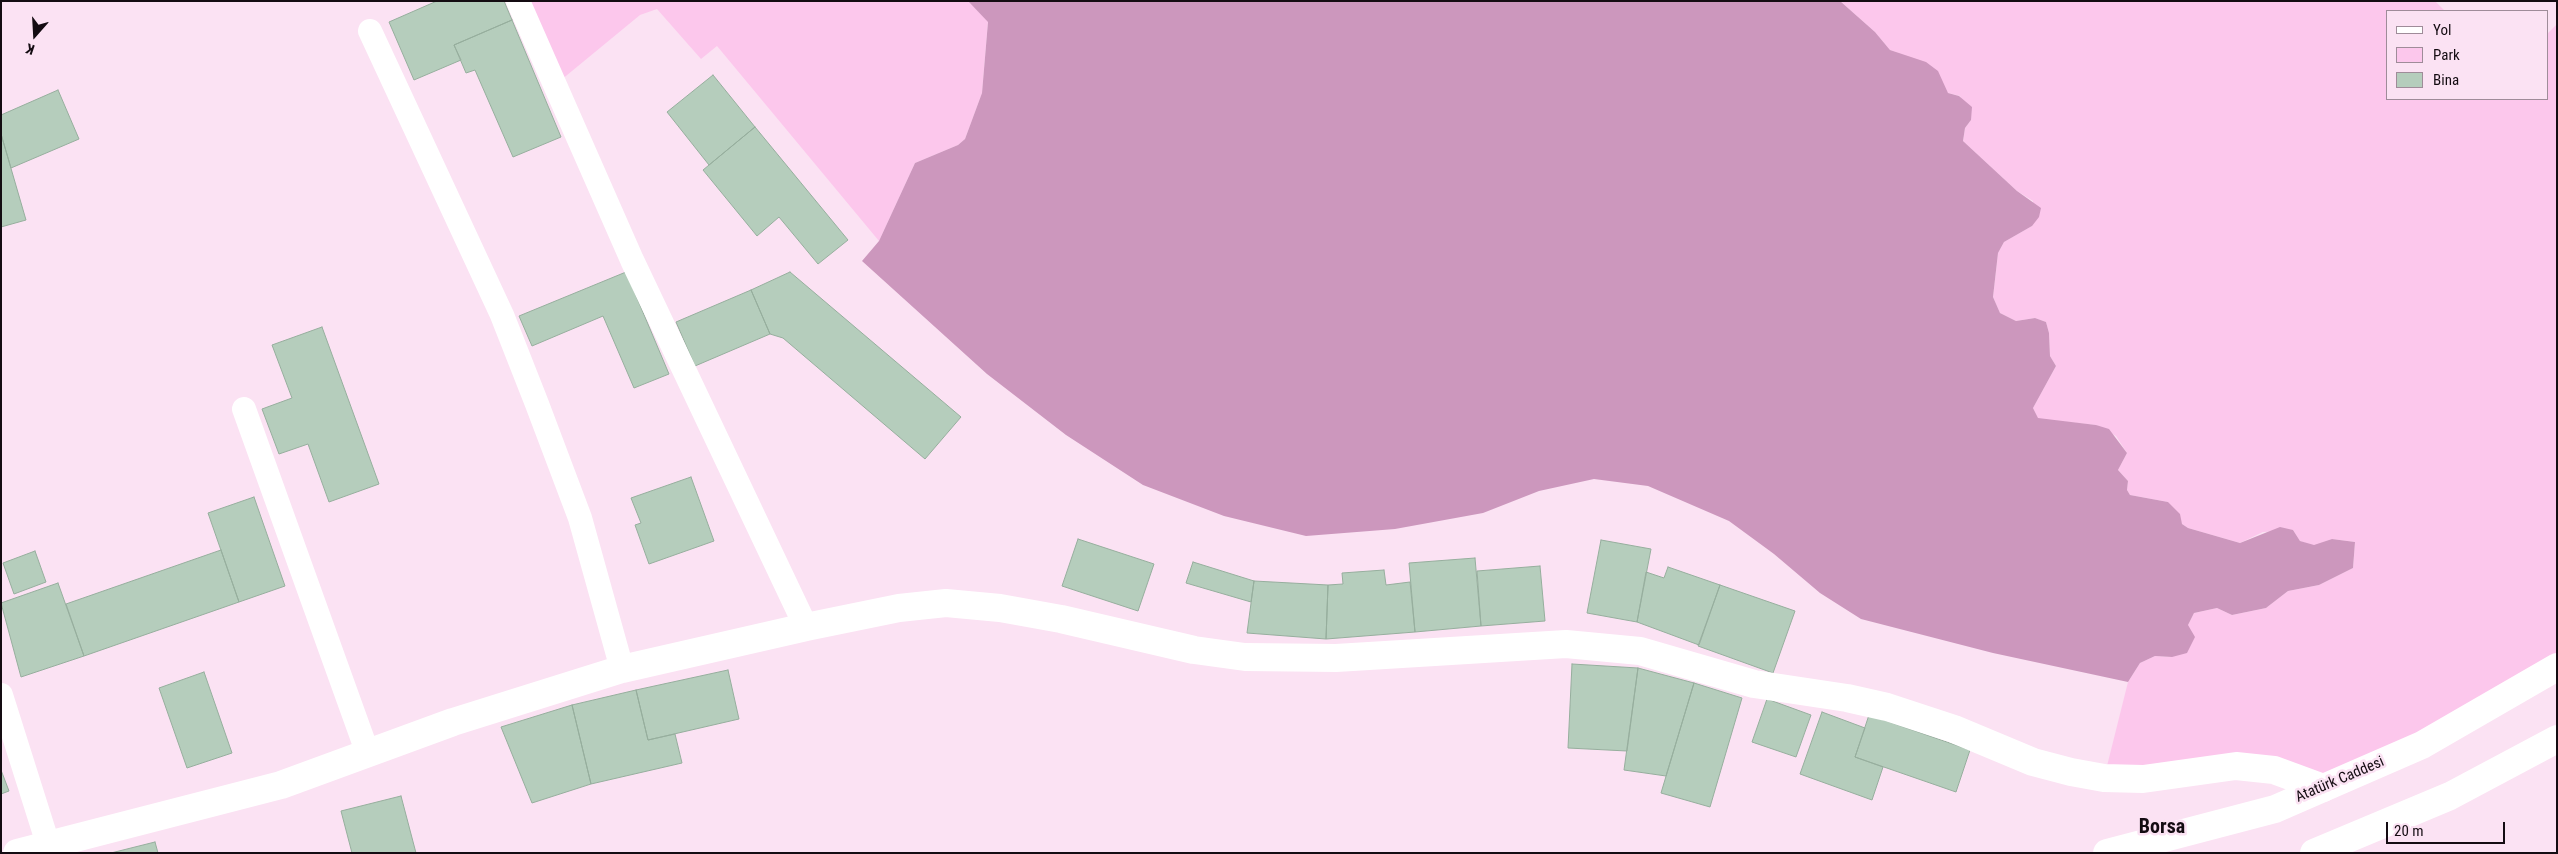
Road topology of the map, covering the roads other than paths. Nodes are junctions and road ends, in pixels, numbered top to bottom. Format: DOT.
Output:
graph roads {
  1 [pos="518,1"];
  2 [pos="370,31"];
  3 [pos="244,409"];
  4 [pos="806,627"];
  5 [pos="2557,667"];
  6 [pos="622,669"];
  7 [pos="1,695"];
  8 [pos="2557,739"];
  9 [pos="368,754"];
  10 [pos="2323,788"];
  11 [pos="48,844"];
  12 [pos="17,853"];
  13 [pos="2107,853"];
  14 [pos="2314,853"];
  1 -- 4 [label="lane"];
  2 -- 6 [label="lane"];
  3 -- 9 [label="lane"];
  4 -- 6 [label="main road"];
  4 -- 10 [label="main road"];
  5 -- 10 [label="main road, Atatürk Caddesi"];
  6 -- 9 [label="main road"];
  7 -- 11 [label="lane"];
  8 -- 14 [label="main road"];
  9 -- 11 [label="main road"];
  10 -- 13 [label="main road, Atatürk Caddesi"];
  11 -- 12 [label="main road"];
}
